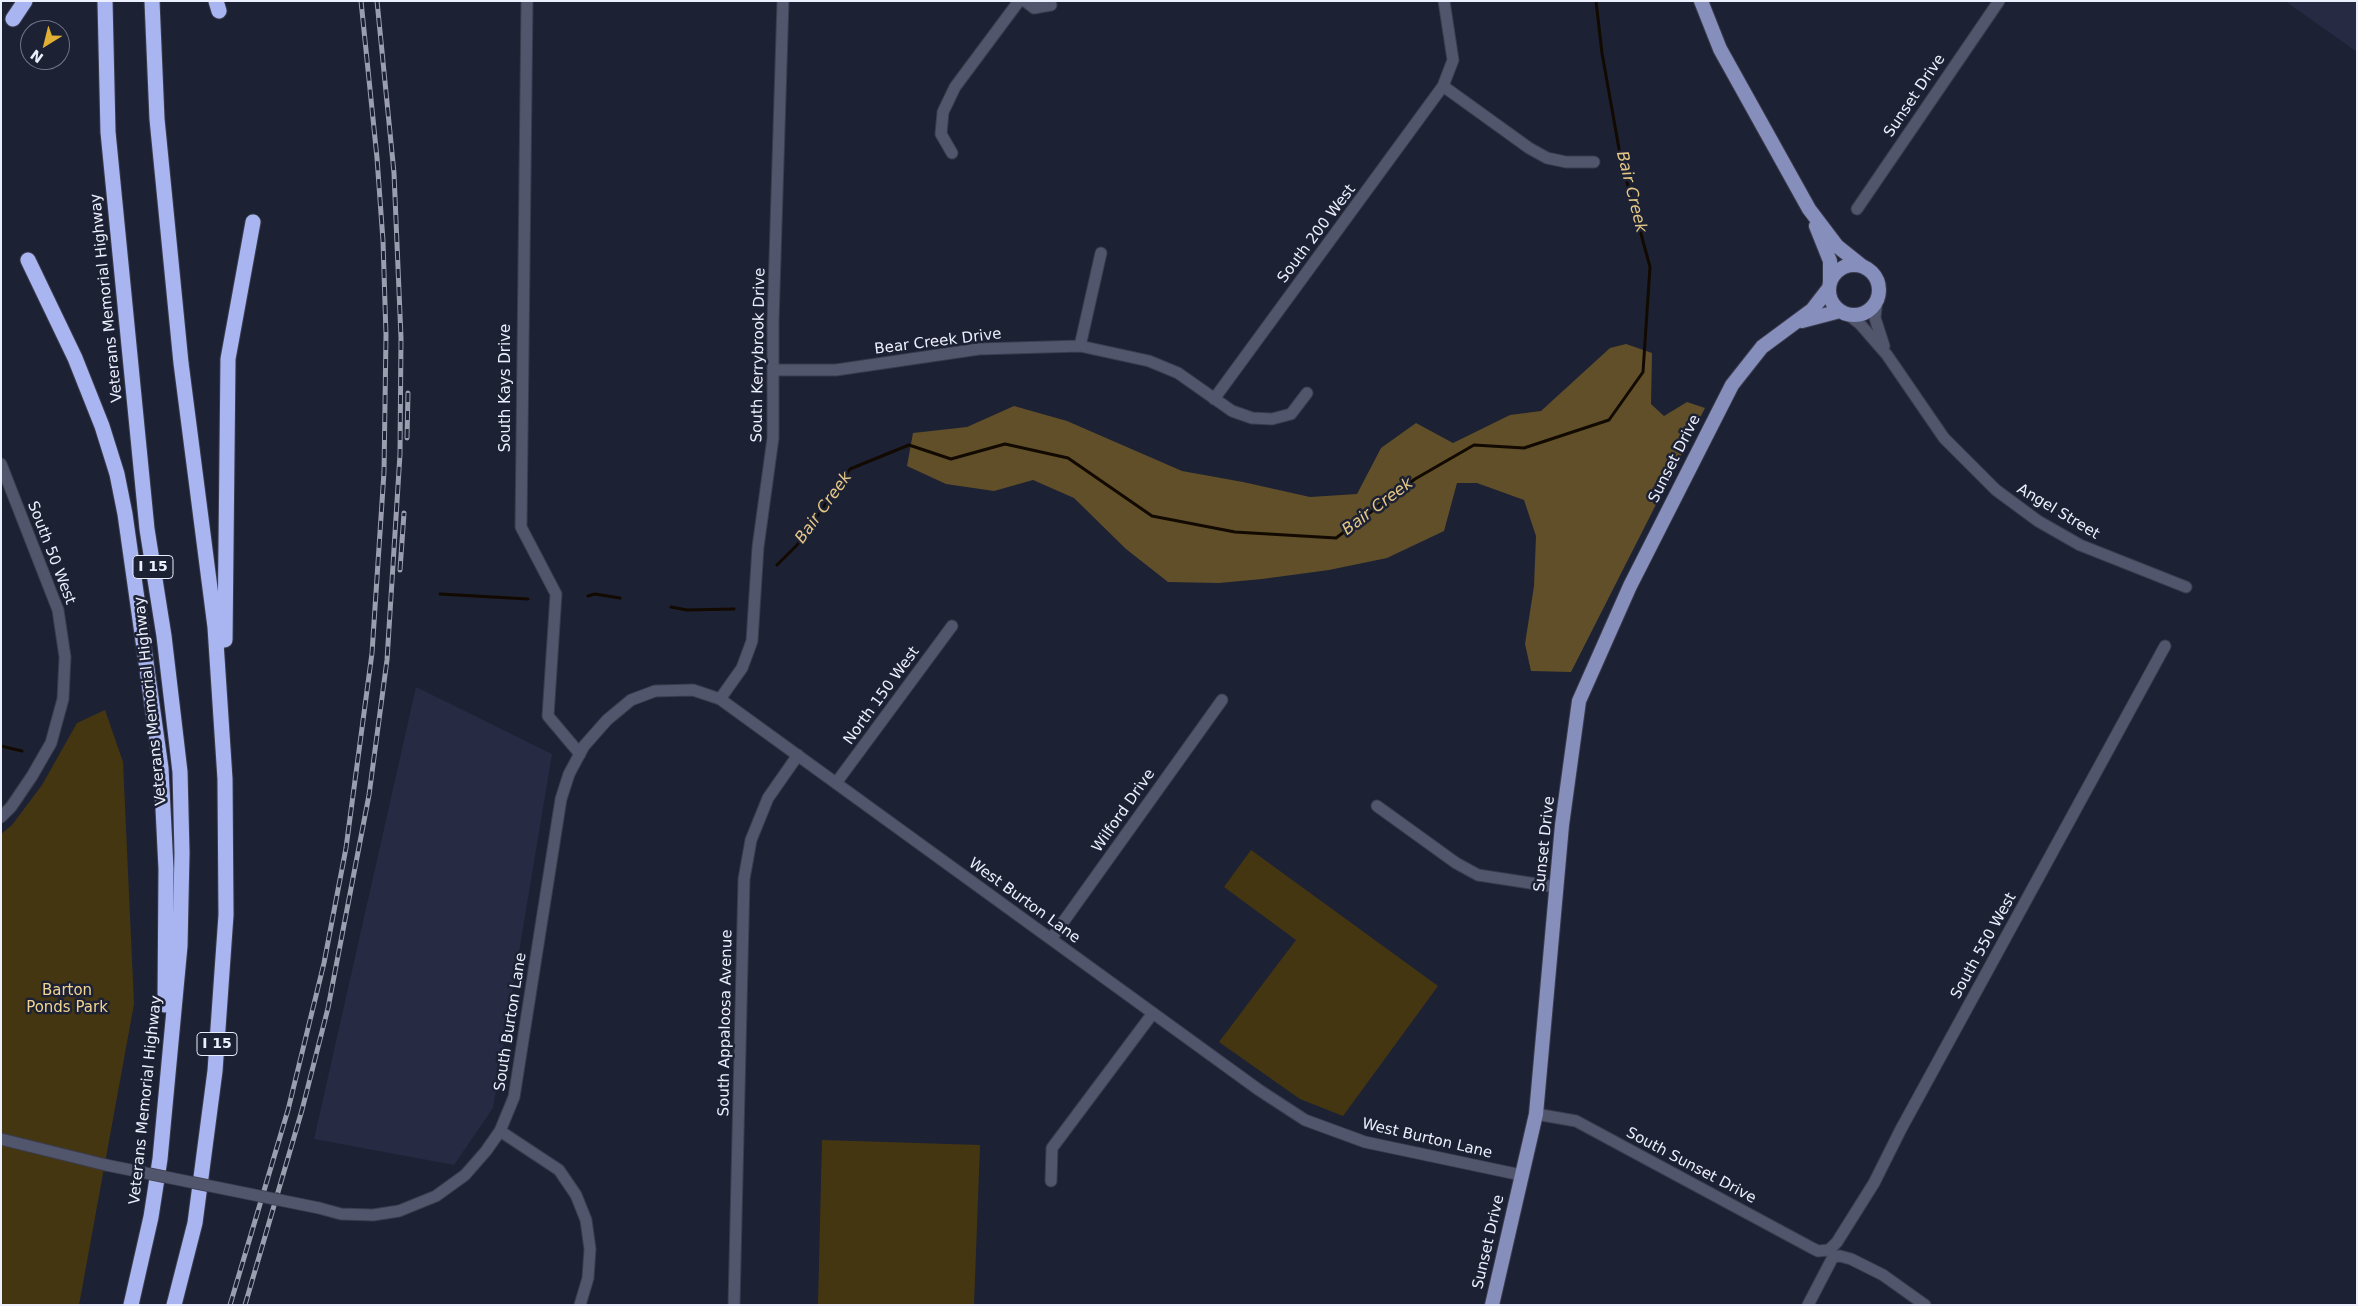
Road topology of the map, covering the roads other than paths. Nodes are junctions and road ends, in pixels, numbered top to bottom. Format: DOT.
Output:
graph roads {
  1 [pos="25,1"];
  2 [pos="105,1"];
  3 [pos="152,1"];
  4 [pos="527,1"];
  5 [pos="783,1"];
  6 [pos="1019,1"];
  7 [pos="1025,1"];
  8 [pos="1444,1"];
  9 [pos="1701,1"];
  10 [pos="1999,1"];
  11 [pos="1050,5"];
  12 [pos="13,19"];
  13 [pos="1443,86"];
  14 [pos="952,153"];
  15 [pos="1594,162"];
  16 [pos="1810,209"];
  17 [pos="1857,209"];
  18 [pos="254,222"];
  19 [pos="1101,253"];
  20 [pos="28,260"];
  21 [pos="1862,266"];
  22 [pos="1830,285"];
  23 [pos="1878,298"];
  24 [pos="1843,312"];
  25 [pos="1792,324"];
  26 [pos="1080,346"];
  27 [pos="1887,355"];
  28 [pos="774,370"];
  29 [pos="1307,393"];
  30 [pos="1214,399"];
  31 [pos="1,464"];
  32 [pos="2186,587"];
  33 [pos="952,626"];
  34 [pos="2165,646"];
  35 [pos="720,699"];
  36 [pos="1222,700"];
  37 [pos="580,754"];
  38 [pos="798,756"];
  39 [pos="225,779"];
  40 [pos="836,783"];
  41 [pos="561,799"];
  42 [pos="1377,806"];
  43 [pos="1,817"];
  44 [pos="1556,887"];
  45 [pos="1051,939"];
  46 [pos="1153,1013"];
  47 [pos="1536,1114"];
  48 [pos="500,1131"];
  49 [pos="163,1132"];
  50 [pos="1,1139"];
  51 [pos="1521,1175"];
  52 [pos="1052,1180"];
  53 [pos="1831,1254"];
  54 [pos="131,1305"];
  55 [pos="174,1305"];
  56 [pos="580,1305"];
  57 [pos="734,1305"];
  58 [pos="1492,1305"];
  59 [pos="1808,1305"];
  60 [pos="1925,1305"];
  1 -- 12 [label="highway"];
  2 -- 49 [label="highway, Veterans Memorial Highway / I 15"];
  3 -- 39 [label="highway, I 15"];
  4 -- 37 [label="street, South Kays Drive"];
  5 -- 28 [label="street, South Kerrybrook Drive"];
  6 -- 14 [label="street"];
  7 -- 11 [label="street"];
  8 -- 13 [label="street, South 200 West"];
  9 -- 16 [label="main road"];
  10 -- 17 [label="street, Sunset Drive"];
  13 -- 15 [label="street"];
  13 -- 30 [label="street, South 200 West"];
  16 -- 21 [label="main road"];
  16 -- 22 [label="main road"];
  18 -- 39 [label="highway"];
  19 -- 26 [label="street"];
  20 -- 49 [label="highway"];
  21 -- 22 [label="main road"];
  21 -- 23 [label="main road"];
  22 -- 24 [label="main road"];
  22 -- 25 [label="main road, Sunset Drive"];
  23 -- 24 [label="main road"];
  23 -- 27 [label="street"];
  24 -- 25 [label="main road"];
  24 -- 27 [label="street"];
  25 -- 44 [label="main road, Sunset Drive"];
  26 -- 28 [label="street, Bear Creek Drive"];
  26 -- 30 [label="street, Bear Creek Drive"];
  27 -- 32 [label="street, Angel Street"];
  28 -- 35 [label="street, South Kerrybrook Drive"];
  29 -- 30 [label="street, Bear Creek Drive"];
  31 -- 43 [label="street, South 50 West"];
  33 -- 40 [label="street, North 150 West"];
  34 -- 53 [label="street, South 550 West"];
  35 -- 37 [label="street, West Burton Lane"];
  35 -- 38 [label="street, West Burton Lane"];
  36 -- 45 [label="street, Wilford Drive"];
  37 -- 41 [label="street, West Burton Lane"];
  38 -- 40 [label="street, West Burton Lane"];
  38 -- 57 [label="street, South Appaloosa Avenue"];
  39 -- 55 [label="highway, I 15"];
  40 -- 45 [label="street, West Burton Lane"];
  41 -- 48 [label="street, South Burton Lane"];
  42 -- 44 [label="street"];
  44 -- 47 [label="main road, Sunset Drive"];
  45 -- 46 [label="street, West Burton Lane"];
  46 -- 51 [label="street, West Burton Lane"];
  46 -- 52 [label="street"];
  47 -- 51 [label="main road, Sunset Drive"];
  47 -- 53 [label="street, South Sunset Drive"];
  48 -- 50 [label="street, South Burton Lane, bridge"];
  48 -- 56 [label="street"];
  49 -- 54 [label="highway, Veterans Memorial Highway / I 15"];
  51 -- 58 [label="main road, Sunset Drive"];
  53 -- 59 [label="street, South 550 West"];
  53 -- 60 [label="street, South Sunset Drive"];
}
